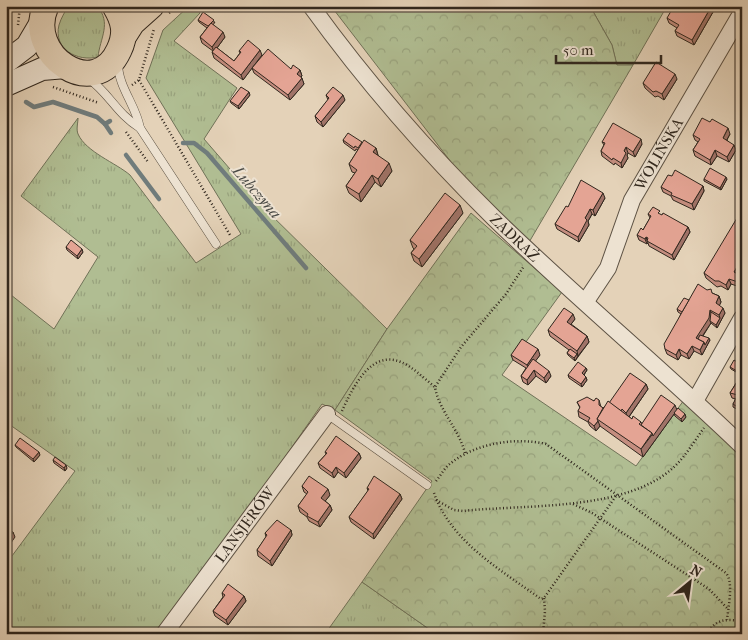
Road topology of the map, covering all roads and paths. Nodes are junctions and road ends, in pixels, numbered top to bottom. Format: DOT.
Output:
graph roads {
  1 [pos="115,6"];
  2 [pos="178,6"];
  3 [pos="311,6"];
  4 [pos="742,12"];
  5 [pos="42,13"];
  6 [pos="160,14"];
  7 [pos="122,43"];
  8 [pos="6,62"];
  9 [pos="70,69"];
  10 [pos="139,80"];
  11 [pos="6,85"];
  12 [pos="131,85"];
  13 [pos="48,86"];
  14 [pos="103,102"];
  15 [pos="140,128"];
  16 [pos="230,235"];
  17 [pos="216,244"];
  18 [pos="532,254"];
  19 [pos="586,301"];
  20 [pos="742,318"];
  21 [pos="435,386"];
  22 [pos="695,400"];
  23 [pos="332,418"];
  24 [pos="712,418"];
  25 [pos="742,446"];
  26 [pos="465,454"];
  27 [pos="428,487"];
  28 [pos="617,495"];
  29 [pos="436,500"];
  30 [pos="572,503"];
  31 [pos="600,519"];
  32 [pos="544,598"];
  33 [pos="728,609"];
  34 [pos="727,620"];
  35 [pos="742,621"];
  36 [pos="164,634"];
  37 [pos="543,634"];
  38 [pos="707,634"];
  1 -- 7 [label="main road"];
  2 -- 6 [label="path"];
  3 -- 18 [label="street, ZADRAŻ"];
  4 -- 19 [label="street, WOLIŃSKA"];
  5 -- 8 [label="main road"];
  5 -- 9 [label="main road"];
  6 -- 7 [label="main road"];
  6 -- 10 [label="path"];
  7 -- 9 [label="main road"];
  7 -- 15 [label="lane"];
  9 -- 11 [label="main road"];
  9 -- 15 [label="lane"];
  10 -- 12 [label="path"];
  10 -- 16 [label="path"];
  13 -- 14 [label="path"];
  15 -- 17 [label="lane"];
  18 -- 19 [label="street, ZADRAŻ"];
  18 -- 21 [label="path"];
  19 -- 22 [label="street, ZADRAŻ"];
  20 -- 22 [label="street"];
  21 -- 23 [label="path"];
  21 -- 26 [label="path"];
  22 -- 24 [label="street, ZADRAŻ"];
  23 -- 27 [label="lane"];
  23 -- 36 [label="street, LANSJERÓW"];
  24 -- 25 [label="street, ZADRAŻ"];
  24 -- 28 [label="path"];
  26 -- 27 [label="path"];
  26 -- 28 [label="path"];
  27 -- 29 [label="path"];
  28 -- 30 [label="path"];
  28 -- 31 [label="path"];
  28 -- 33 [label="path"];
  29 -- 30 [label="path"];
  29 -- 32 [label="path"];
  30 -- 31 [label="path"];
  31 -- 32 [label="path"];
  31 -- 33 [label="path"];
  32 -- 37 [label="path"];
  33 -- 34 [label="path"];
  34 -- 35 [label="path"];
  34 -- 38 [label="path"];
}
